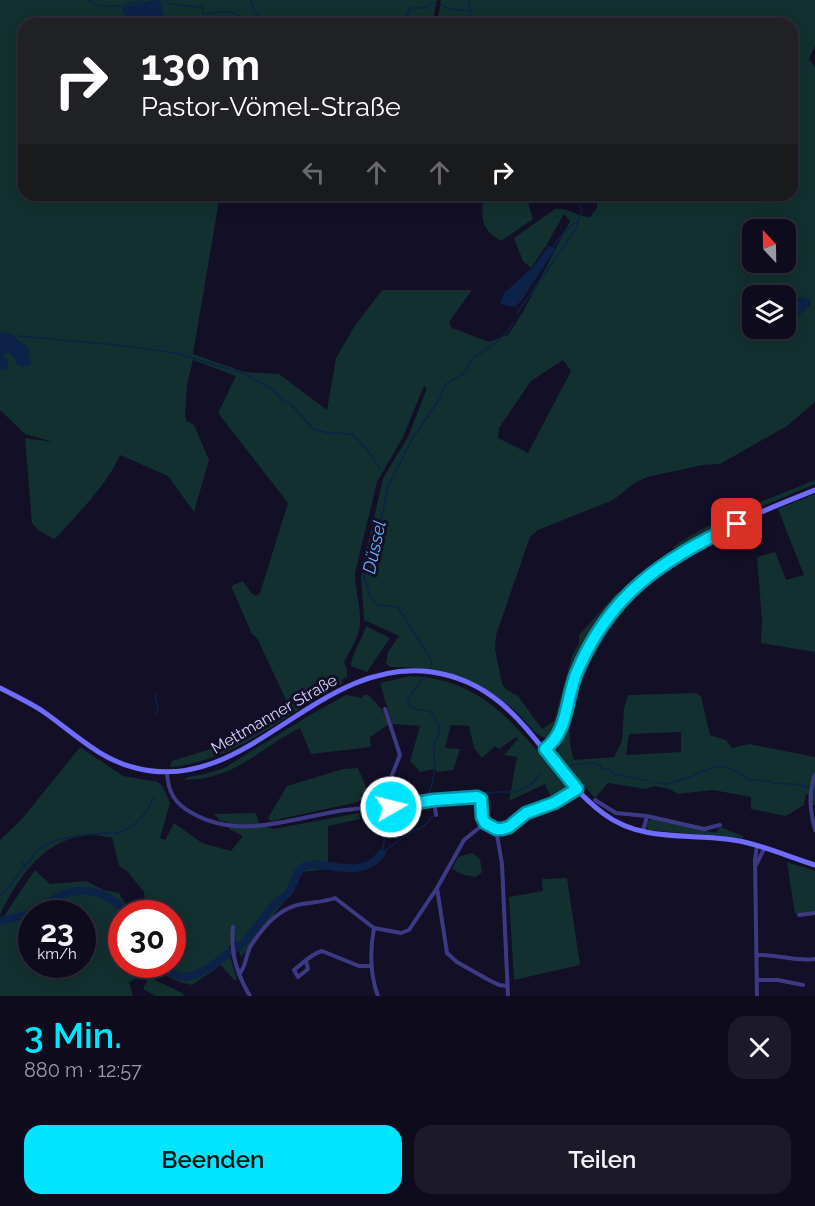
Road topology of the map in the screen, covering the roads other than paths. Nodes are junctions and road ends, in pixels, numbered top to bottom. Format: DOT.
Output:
graph roads {
  1 [pos="815,490"];
  2 [pos="0,688"];
  3 [pos="385,709"];
  4 [pos="545,749"];
  5 [pos="167,773"];
  6 [pos="815,775"];
  7 [pos="390,780"];
  8 [pos="577,789"];
  9 [pos="434,800"];
  10 [pos="595,800"];
  11 [pos="391,807"];
  12 [pos="362,808"];
  13 [pos="436,815"];
  14 [pos="647,816"];
  15 [pos="485,823"];
  16 [pos="720,825"];
  17 [pos="496,829"];
  18 [pos="815,830"];
  19 [pos="643,831"];
  20 [pos="757,846"];
  21 [pos="764,849"];
  22 [pos="815,865"];
  23 [pos="756,866"];
  24 [pos="437,888"];
  25 [pos="815,913"];
  26 [pos="799,915"];
  27 [pos="233,927"];
  28 [pos="374,928"];
  29 [pos="757,955"];
  30 [pos="815,958"];
  31 [pos="306,960"];
  32 [pos="372,966"];
  33 [pos="239,974"];
  34 [pos="757,980"];
  35 [pos="803,985"];
  36 [pos="507,986"];
  37 [pos="250,996"];
  38 [pos="378,996"];
  39 [pos="508,996"];
  40 [pos="757,996"];
  1 -- 4 [label="main road"];
  2 -- 5 [label="main road, Mettmanner Straße"];
  3 -- 7 [label="street"];
  4 -- 5 [label="main road, Mettmanner Straße"];
  4 -- 8 [label="main road, Mettmanner Straße"];
  5 -- 12 [label="street"];
  6 -- 18 [label="street"];
  7 -- 11 [label="street"];
  7 -- 12 [label="street"];
  8 -- 17 [label="street"];
  8 -- 19 [label="main road, Mettmanner Straße"];
  9 -- 11 [label="street"];
  9 -- 13 [label="street"];
  9 -- 15 [label="street"];
  10 -- 14 [label="street"];
  11 -- 12 [label="street"];
  14 -- 16 [label="street"];
  14 -- 19 [label="street"];
  15 -- 17 [label="street"];
  15 -- 24 [label="street"];
  17 -- 36 [label="street"];
  19 -- 20 [label="main road, Mettmanner Straße"];
  20 -- 21 [label="main road, Mettmanner Straße"];
  20 -- 23 [label="street"];
  21 -- 22 [label="main road, Mettmanner Straße"];
  21 -- 23 [label="street"];
  23 -- 29 [label="street"];
  24 -- 28 [label="street"];
  24 -- 36 [label="street"];
  25 -- 26 [label="street"];
  27 -- 33 [label="street"];
  28 -- 32 [label="street"];
  28 -- 33 [label="street"];
  29 -- 30 [label="street"];
  29 -- 34 [label="street"];
  31 -- 32 [label="street"];
  32 -- 38 [label="street"];
  33 -- 37 [label="street"];
  34 -- 35 [label="street"];
  34 -- 40 [label="street"];
  36 -- 39 [label="street"];
}
